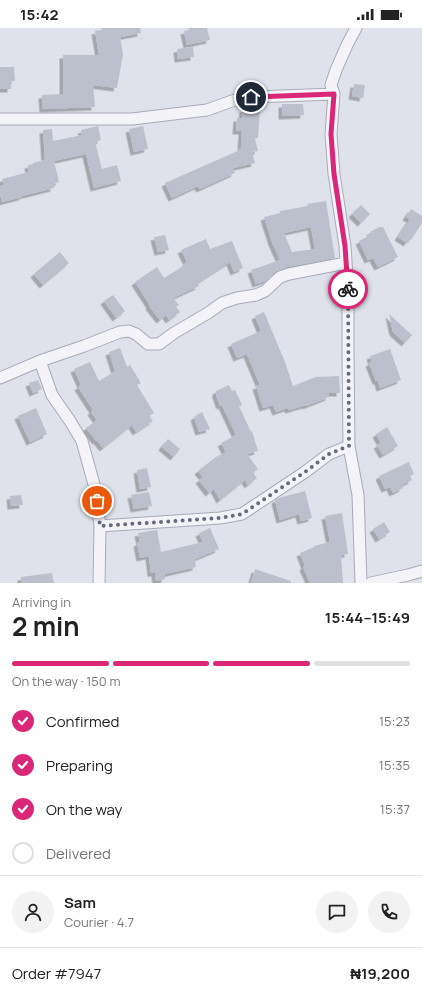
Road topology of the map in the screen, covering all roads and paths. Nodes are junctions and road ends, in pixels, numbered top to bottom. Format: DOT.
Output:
graph roads {
  1 [pos="356,28"];
  2 [pos="334,94"];
  3 [pos="0,120"];
  4 [pos="346,263"];
  5 [pos="40,361"];
  6 [pos="0,378"];
  7 [pos="349,446"];
  8 [pos="100,526"];
  9 [pos="422,571"];
  10 [pos="99,583"];
  11 [pos="361,583"];
  12 [pos="371,583"];
  1 -- 2 [label="street"];
  2 -- 3 [label="street"];
  2 -- 4 [label="street"];
  4 -- 5 [label="street"];
  4 -- 7 [label="street"];
  5 -- 6 [label="street"];
  5 -- 8 [label="street"];
  7 -- 8 [label="street"];
  7 -- 11 [label="street"];
  8 -- 10 [label="street"];
  9 -- 12 [label="street"];
}
